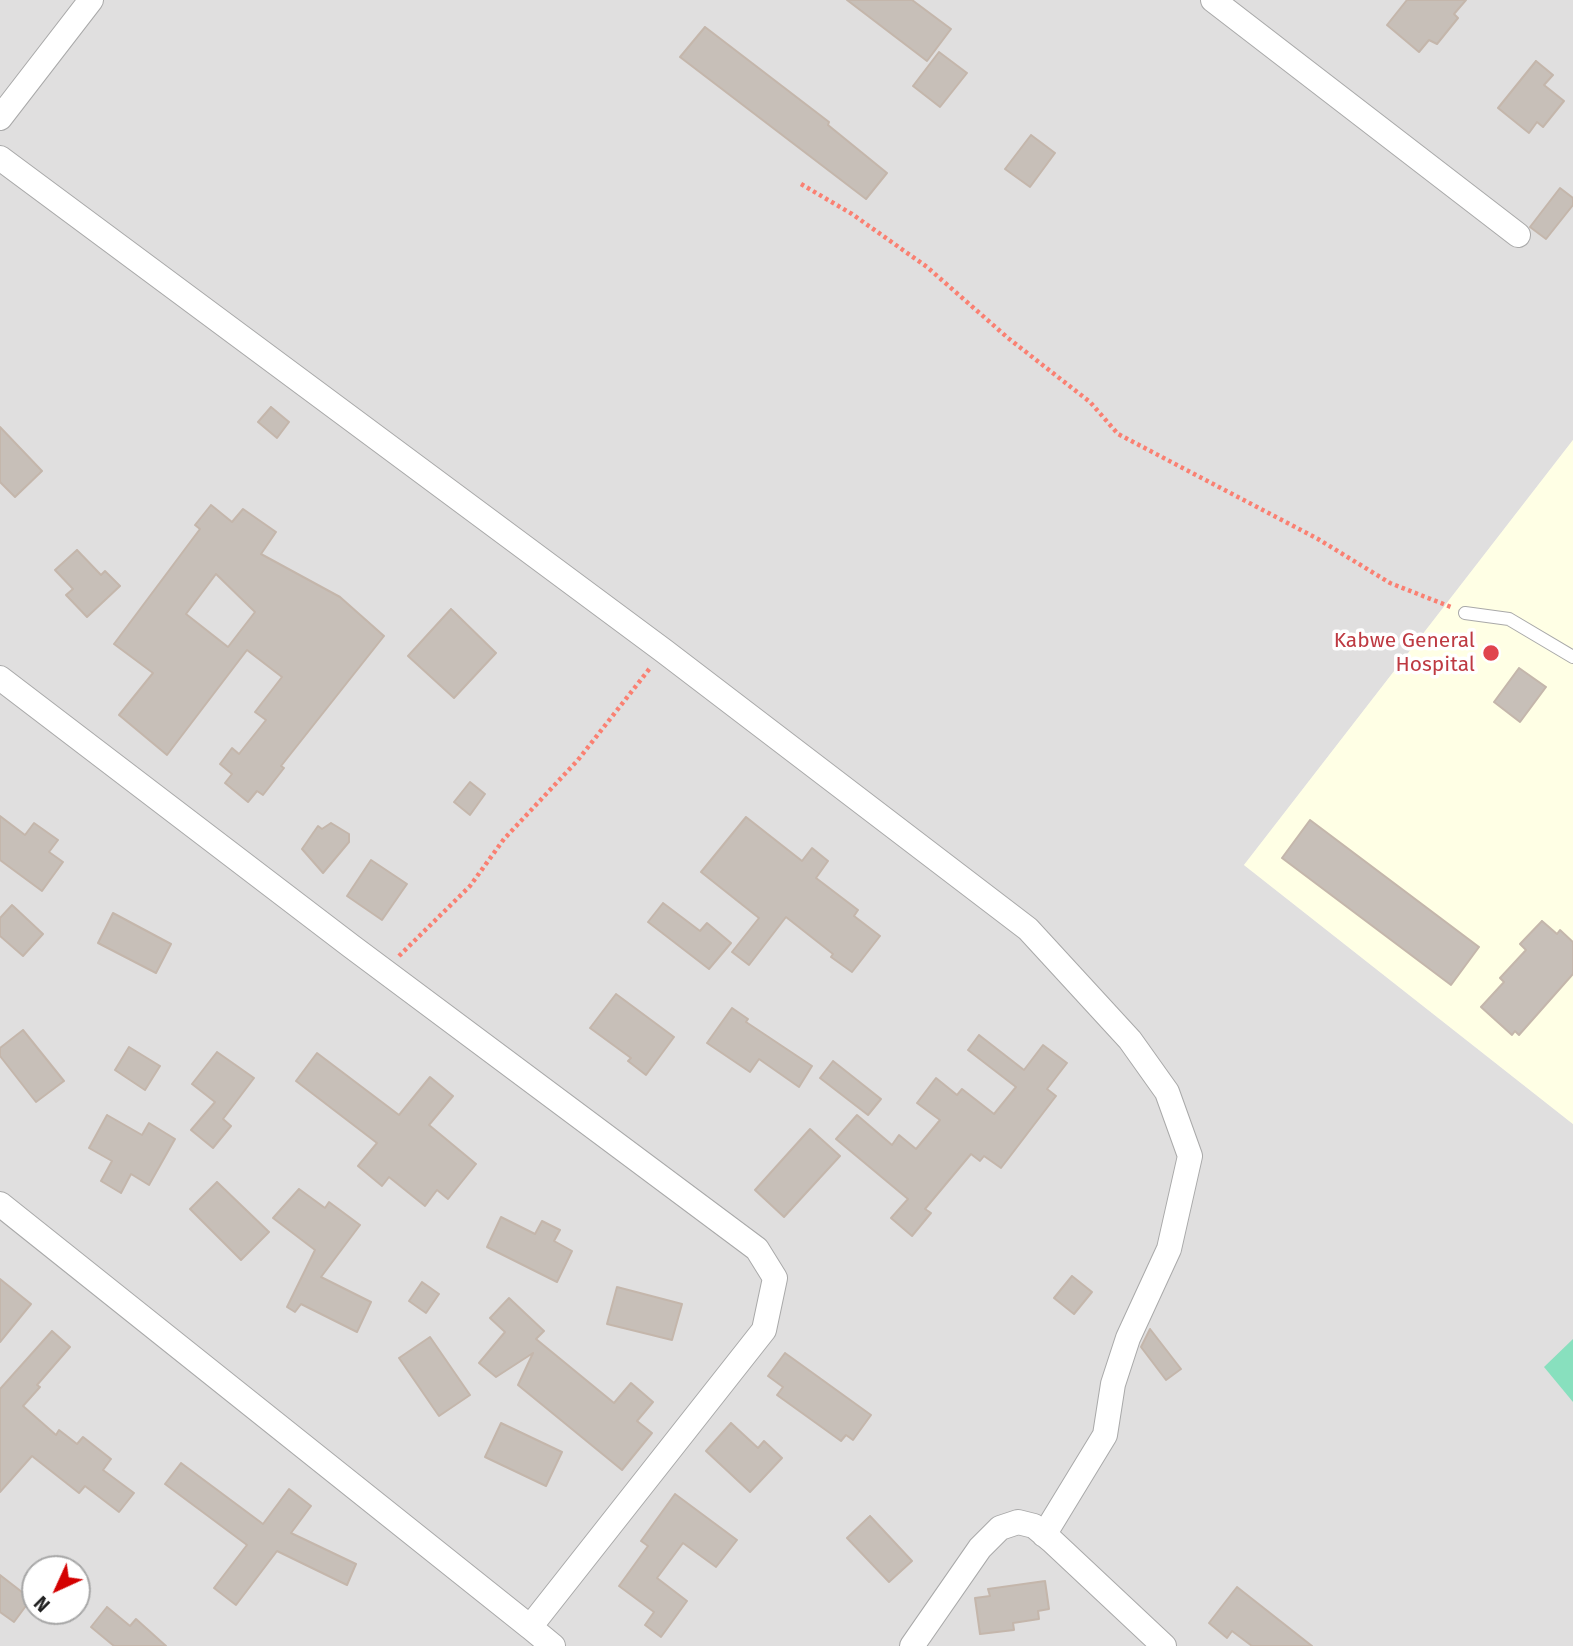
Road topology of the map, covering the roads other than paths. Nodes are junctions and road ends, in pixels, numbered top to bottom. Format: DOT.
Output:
graph roads {
  1 [pos="91,0"];
  2 [pos="1213,0"];
  3 [pos="0,118"];
  4 [pos="0,158"];
  5 [pos="1518,235"];
  6 [pos="1465,613"];
  7 [pos="1573,657"];
  8 [pos="0,678"];
  9 [pos="0,1204"];
  10 [pos="1044,1535"];
  11 [pos="530,1627"];
  12 [pos="554,1646"];
  13 [pos="912,1646"];
  14 [pos="1164,1646"];
  1 -- 3 [label="street"];
  2 -- 5 [label="street"];
  4 -- 10 [label="street"];
  6 -- 7 [label="lane"];
  8 -- 11 [label="street"];
  9 -- 11 [label="street"];
  10 -- 13 [label="street"];
  10 -- 14 [label="street"];
  11 -- 12 [label="street"];
}
